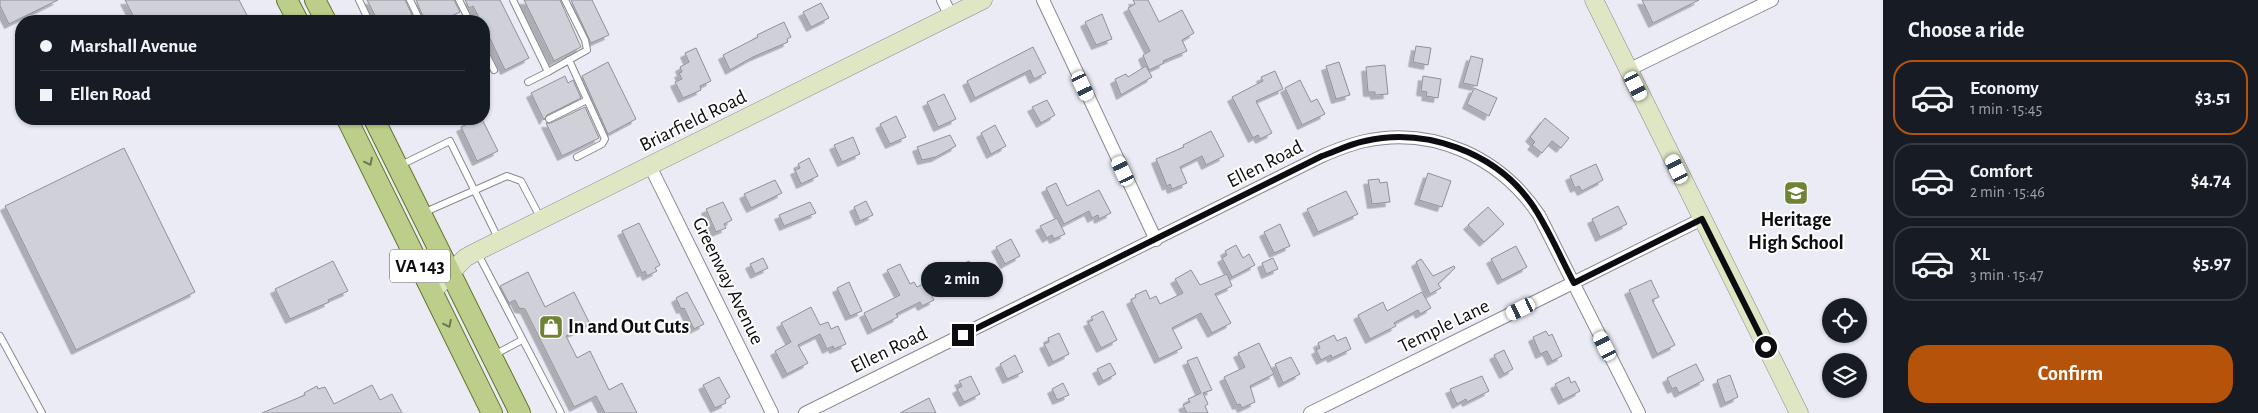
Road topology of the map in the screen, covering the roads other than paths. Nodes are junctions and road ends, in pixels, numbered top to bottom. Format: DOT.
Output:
graph roads {
  1 [pos="287,0"];
  2 [pos="315,0"];
  3 [pos="359,0"];
  4 [pos="410,0"];
  5 [pos="459,0"];
  6 [pos="513,0"];
  7 [pos="565,0"];
  8 [pos="943,0"];
  9 [pos="983,0"];
  10 [pos="1043,0"];
  11 [pos="1594,0"];
  12 [pos="1772,0"];
  13 [pos="295,15"];
  14 [pos="323,15"];
  15 [pos="367,15"];
  16 [pos="417,15"];
  17 [pos="465,15"];
  18 [pos="951,16"];
  19 [pos="570,60"];
  20 [pos="490,62"];
  21 [pos="494,70"];
  22 [pos="1628,70"];
  23 [pos="548,72"];
  24 [pos="528,82"];
  25 [pos="587,100"];
  26 [pos="550,120"];
  27 [pos="351,125"];
  28 [pos="377,125"];
  29 [pos="577,157"];
  30 [pos="650,166"];
  31 [pos="397,167"];
  32 [pos="474,190"];
  33 [pos="421,214"];
  34 [pos="1702,219"];
  35 [pos="542,220"];
  36 [pos="499,240"];
  37 [pos="1156,240"];
  38 [pos="477,252"];
  39 [pos="450,273"];
  40 [pos="1574,283"];
  41 [pos="432,292"];
  42 [pos="0,336"];
  43 [pos="522,340"];
  44 [pos="492,356"];
  45 [pos="42,413"];
  46 [pos="492,413"];
  47 [pos="520,413"];
  48 [pos="561,413"];
  49 [pos="772,413"];
  50 [pos="805,413"];
  51 [pos="1310,413"];
  52 [pos="1639,413"];
  53 [pos="1799,413"];
  1 -- 13 [label="main road"];
  2 -- 14 [label="main road"];
  3 -- 15 [label="lane"];
  4 -- 16 [label="lane"];
  5 -- 17 [label="lane"];
  6 -- 23 [label="lane"];
  7 -- 19 [label="lane"];
  8 -- 18 [label="street"];
  9 -- 18 [label="main road, Briarfield Road"];
  10 -- 37 [label="street"];
  11 -- 22 [label="main road"];
  12 -- 22 [label="street"];
  18 -- 30 [label="main road, Briarfield Road"];
  19 -- 23 [label="lane"];
  19 -- 25 [label="lane"];
  20 -- 21 [label="lane"];
  22 -- 34 [label="main road"];
  23 -- 24 [label="lane"];
  25 -- 26 [label="lane"];
  25 -- 29 [label="lane"];
  27 -- 41 [label="main road, VA 143, one-way"];
  28 -- 31 [label="main road, VA 143"];
  30 -- 35 [label="main road, Briarfield Road"];
  30 -- 49 [label="street, Greenway Avenue"];
  31 -- 32 [label="lane"];
  31 -- 33 [label="main road, VA 143"];
  32 -- 33 [label="lane"];
  32 -- 35 [label="lane"];
  32 -- 36 [label="lane"];
  33 -- 39 [label="main road, VA 143"];
  34 -- 40 [label="street, Temple Lane"];
  34 -- 53 [label="main road"];
  35 -- 36 [label="main road, Briarfield Road"];
  36 -- 38 [label="main road, Briarfield Road"];
  37 -- 40 [label="street, Ellen Road"];
  37 -- 50 [label="street, Ellen Road"];
  38 -- 39 [label="main road, Briarfield Road"];
  38 -- 43 [label="lane"];
  39 -- 41 [label="main road, Briarfield Road"];
  39 -- 44 [label="main road, VA 143"];
  40 -- 51 [label="street, Temple Lane"];
  40 -- 52 [label="street, Ellen Road"];
  41 -- 46 [label="main road, VA 143, one-way"];
  42 -- 45 [label="lane"];
  43 -- 44 [label="lane"];
  43 -- 48 [label="lane"];
  44 -- 47 [label="main road, VA 143"];
}
